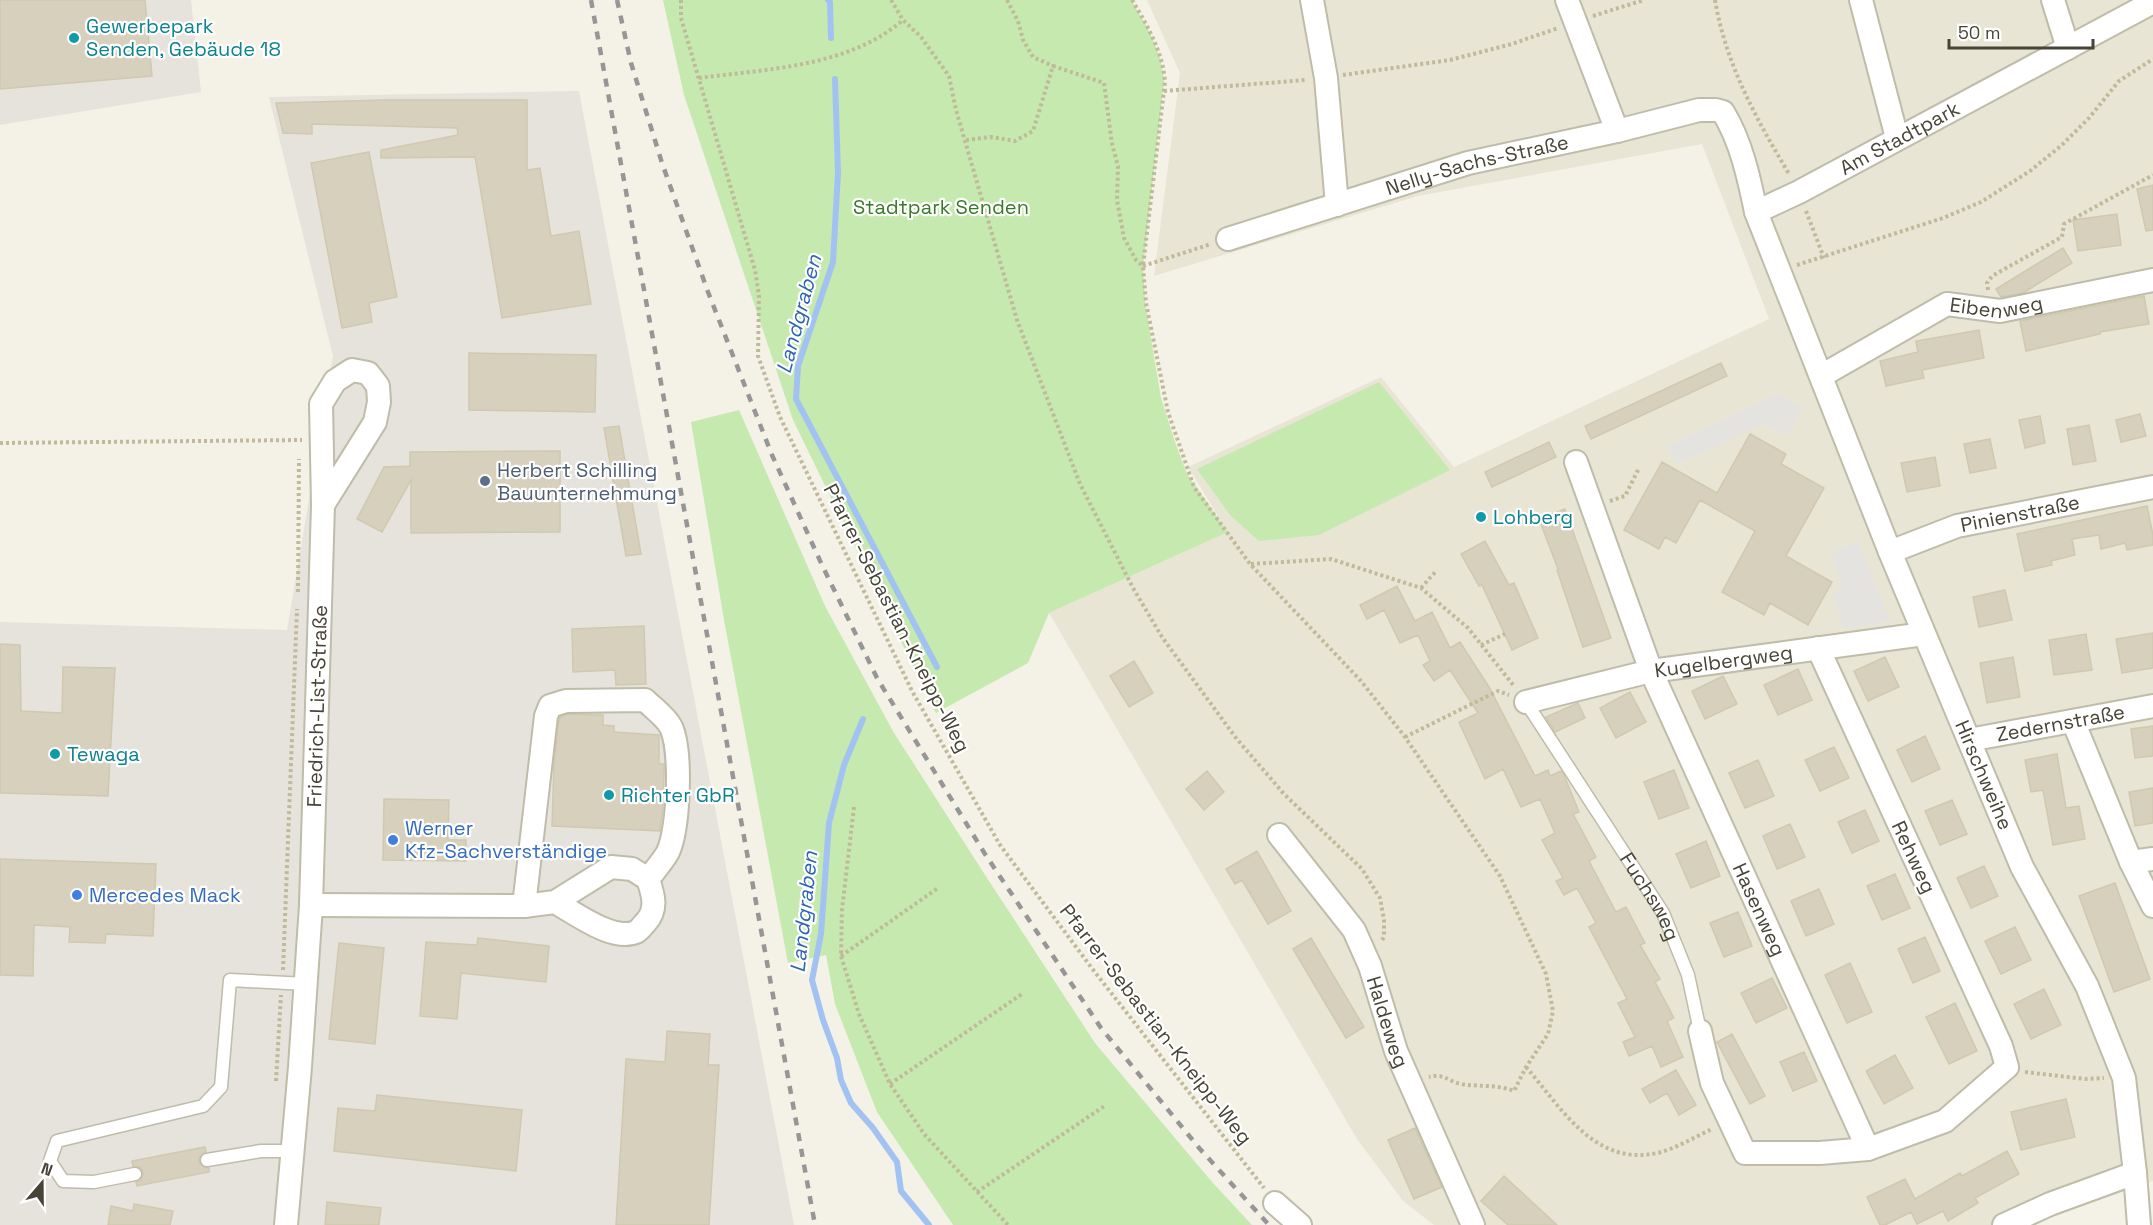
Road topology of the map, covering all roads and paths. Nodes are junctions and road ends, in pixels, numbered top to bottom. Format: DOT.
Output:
graph roads {
  1 [pos="681,0"];
  2 [pos="891,0"];
  3 [pos="1007,0"];
  4 [pos="1132,0"];
  5 [pos="1312,0"];
  6 [pos="1567,0"];
  7 [pos="1644,0"];
  8 [pos="1715,0"];
  9 [pos="1861,0"];
  10 [pos="2052,0"];
  11 [pos="2153,2"];
  12 [pos="903,20"];
  13 [pos="1575,22"];
  14 [pos="2068,48"];
  15 [pos="2153,59"];
  16 [pos="1053,66"];
  17 [pos="699,78"];
  18 [pos="1326,78"];
  19 [pos="1164,91"];
  20 [pos="1617,131"];
  21 [pos="1897,138"];
  22 [pos="966,140"];
  23 [pos="2153,175"];
  24 [pos="1799,192"];
  25 [pos="1336,205"];
  26 [pos="1756,212"];
  27 [pos="1228,239"];
  28 [pos="1824,258"];
  29 [pos="1143,266"];
  30 [pos="1779,270"];
  31 [pos="2153,280"];
  32 [pos="2000,311"];
  33 [pos="1821,376"];
  34 [pos="310,440"];
  35 [pos="0,443"];
  36 [pos="1576,462"];
  37 [pos="1639,468"];
  38 [pos="2153,487"];
  39 [pos="323,505"];
  40 [pos="1592,507"];
  41 [pos="1890,552"];
  42 [pos="1250,564"];
  43 [pos="1437,570"];
  44 [pos="1421,588"];
  45 [pos="1505,634"];
  46 [pos="1924,634"];
  47 [pos="1481,645"];
  48 [pos="1818,648"];
  49 [pos="1651,671"];
  50 [pos="1526,702"];
  51 [pos="2153,706"];
  52 [pos="2073,722"];
  53 [pos="1405,738"];
  54 [pos="1969,740"];
  55 [pos="854,807"];
  56 [pos="1279,835"];
  57 [pos="2142,861"];
  58 [pos="648,879"];
  59 [pos="938,888"];
  60 [pos="555,902"];
  61 [pos="311,904"];
  62 [pos="524,906"];
  63 [pos="2153,906"];
  64 [pos="842,956"];
  65 [pos="1370,966"];
  66 [pos="282,983"];
  67 [pos="306,984"];
  68 [pos="1022,994"];
  69 [pos="1700,1031"];
  70 [pos="1526,1067"];
  71 [pos="2007,1067"];
  72 [pos="2124,1078"];
  73 [pos="1409,1082"];
  74 [pos="276,1084"];
  75 [pos="890,1084"];
  76 [pos="1106,1105"];
  77 [pos="1729,1121"];
  78 [pos="1868,1149"];
  79 [pos="291,1151"];
  80 [pos="207,1160"];
  81 [pos="2136,1173"];
  82 [pos="135,1174"];
  83 [pos="977,1192"];
  84 [pos="1275,1203"];
  85 [pos="286,1225"];
  86 [pos="1008,1225"];
  87 [pos="1300,1225"];
  88 [pos="1473,1225"];
  89 [pos="2004,1225"];
  90 [pos="2139,1225"];
  1 -- 17 [label="path, Pfarrer-Sebastian-Kneipp-Weg"];
  2 -- 12 [label="path"];
  3 -- 16 [label="path"];
  4 -- 19 [label="path"];
  5 -- 18 [label="street"];
  6 -- 13 [label="street"];
  7 -- 13 [label="path"];
  8 -- 24 [label="path"];
  9 -- 21 [label="street"];
  10 -- 14 [label="street"];
  11 -- 14 [label="street, Am Stadtpark"];
  12 -- 17 [label="path"];
  12 -- 22 [label="path"];
  13 -- 18 [label="path"];
  13 -- 20 [label="street"];
  14 -- 21 [label="street, Am Stadtpark"];
  15 -- 28 [label="path"];
  16 -- 22 [label="path"];
  16 -- 29 [label="path"];
  17 -- 84 [label="path, Pfarrer-Sebastian-Kneipp-Weg"];
  18 -- 19 [label="path"];
  18 -- 25 [label="street"];
  19 -- 29 [label="path"];
  20 -- 25 [label="street, Nelly-Sachs-Straße"];
  20 -- 26 [label="street, Nelly-Sachs-Straße"];
  21 -- 24 [label="street, Am Stadtpark"];
  22 -- 65 [label="path"];
  23 -- 32 [label="path"];
  24 -- 26 [label="street, Am Stadtpark"];
  24 -- 28 [label="path"];
  25 -- 27 [label="street, Nelly-Sachs-Straße"];
  26 -- 30 [label="street"];
  27 -- 29 [label="path"];
  28 -- 30 [label="path"];
  29 -- 42 [label="path"];
  30 -- 33 [label="street, Hirschweihe"];
  31 -- 32 [label="street, Eibenweg"];
  32 -- 33 [label="street, Eibenweg"];
  33 -- 41 [label="street, Hirschweihe"];
  34 -- 35 [label="path"];
  34 -- 39 [label="street, Friedrich-List-Straße"];
  34 -- 39 [label="street, Friedrich-List-Straße"];
  34 -- 66 [label="path"];
  36 -- 40 [label="street, Hasenweg"];
  37 -- 40 [label="path"];
  38 -- 41 [label="street, Pinienstraße"];
  39 -- 61 [label="street, Friedrich-List-Straße"];
  40 -- 49 [label="street, Hasenweg"];
  41 -- 46 [label="street, Hirschweihe"];
  42 -- 44 [label="path"];
  42 -- 53 [label="path"];
  43 -- 44 [label="path"];
  44 -- 47 [label="path"];
  45 -- 47 [label="path"];
  46 -- 48 [label="street, Kugelbergweg"];
  46 -- 54 [label="street, Hirschweihe"];
  47 -- 50 [label="path"];
  48 -- 49 [label="street, Kugelbergweg"];
  48 -- 71 [label="street, Rehweg"];
  49 -- 50 [label="street, Kugelbergweg"];
  49 -- 78 [label="street, Hasenweg"];
  50 -- 53 [label="path"];
  50 -- 69 [label="lane, Fuchsweg"];
  51 -- 52 [label="street, Zedernstraße"];
  52 -- 54 [label="street, Zedernstraße"];
  52 -- 57 [label="street"];
  53 -- 70 [label="path"];
  54 -- 72 [label="street, Hirschweihe"];
  55 -- 64 [label="path"];
  56 -- 65 [label="street, Haldeweg"];
  57 -- 63 [label="street"];
  58 -- 60 [label="street"];
  58 -- 60 [label="street"];
  58 -- 62 [label="street"];
  59 -- 64 [label="path"];
  60 -- 62 [label="street"];
  61 -- 62 [label="street"];
  61 -- 67 [label="street, Friedrich-List-Straße"];
  64 -- 75 [label="path"];
  65 -- 73 [label="street, Haldeweg"];
  66 -- 67 [label="lane"];
  66 -- 74 [label="path"];
  66 -- 82 [label="lane"];
  67 -- 79 [label="street, Friedrich-List-Straße"];
  68 -- 75 [label="path"];
  69 -- 77 [label="street, Fuchsweg"];
  70 -- 73 [label="path"];
  70 -- 77 [label="path"];
  71 -- 72 [label="path"];
  71 -- 78 [label="street, Fuchsweg"];
  72 -- 81 [label="street, Hirschweihe"];
  73 -- 88 [label="street, Haldeweg"];
  75 -- 83 [label="path"];
  76 -- 83 [label="path"];
  77 -- 78 [label="street, Fuchsweg"];
  79 -- 80 [label="lane"];
  79 -- 85 [label="street, Friedrich-List-Straße"];
  81 -- 89 [label="street"];
  81 -- 90 [label="street, Hirschweihe"];
  83 -- 86 [label="path"];
  84 -- 87 [label="street"];
}
